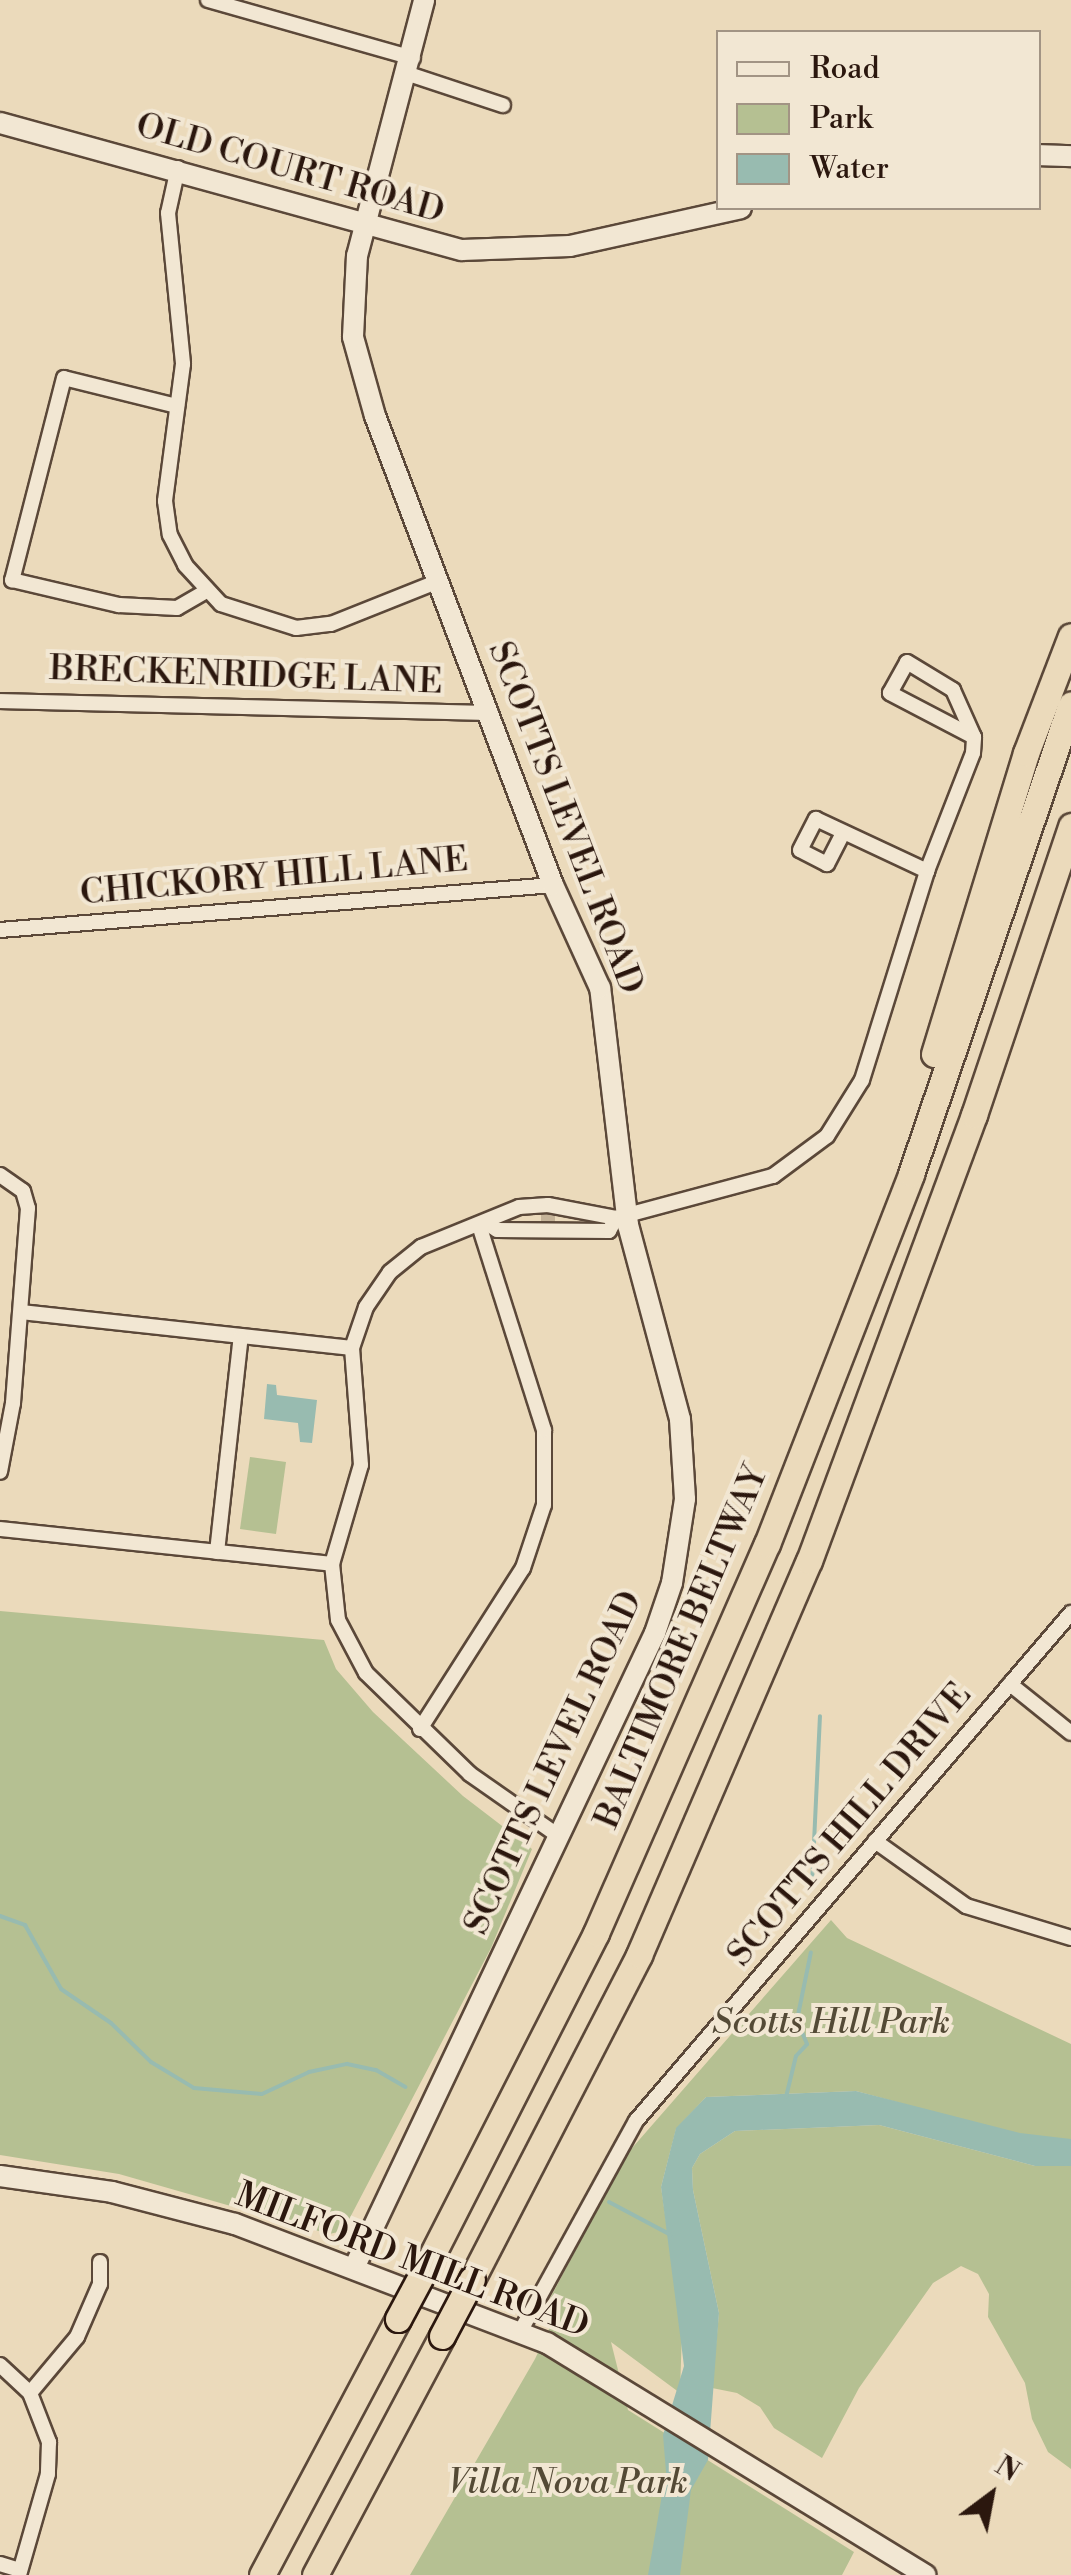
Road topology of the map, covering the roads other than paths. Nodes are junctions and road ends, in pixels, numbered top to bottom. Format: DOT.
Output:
graph roads {
  1 [pos="208,0"];
  2 [pos="424,0"];
  3 [pos="227,3"];
  4 [pos="411,66"];
  5 [pos="503,105"];
  6 [pos="0,123"];
  7 [pos="1041,154"];
  8 [pos="1071,156"];
  9 [pos="178,168"];
  10 [pos="733,210"];
  11 [pos="365,227"];
  12 [pos="177,406"];
  13 [pos="440,581"];
  14 [pos="205,592"];
  15 [pos="1071,636"];
  16 [pos="0,701"];
  17 [pos="1071,704"];
  18 [pos="490,713"];
  19 [pos="974,737"];
  20 [pos="1071,826"];
  21 [pos="843,833"];
  22 [pos="927,871"];
  23 [pos="553,885"];
  24 [pos="0,930"];
  25 [pos="0,1176"];
  26 [pos="581,1209"];
  27 [pos="510,1210"];
  28 [pos="621,1216"];
  29 [pos="482,1224"];
  30 [pos="21,1312"];
  31 [pos="852,1322"];
  32 [pos="241,1336"];
  33 [pos="352,1348"];
  34 [pos="0,1472"];
  35 [pos="0,1529"];
  36 [pos="217,1552"];
  37 [pos="332,1564"];
  38 [pos="1071,1613"];
  39 [pos="1010,1684"];
  40 [pos="420,1729"];
  41 [pos="1071,1733"];
  42 [pos="560,1837"];
  43 [pos="876,1842"];
  44 [pos="1071,1938"];
  45 [pos="0,2176"];
  46 [pos="100,2262"];
  47 [pos="354,2268"];
  48 [pos="520,2332"];
  49 [pos="0,2365"];
  50 [pos="30,2393"];
  51 [pos="0,2564"];
  52 [pos="20,2572"];
  53 [pos="262,2575"];
  54 [pos="316,2575"];
  55 [pos="925,2575"];
  1 -- 3 [label="street"];
  2 -- 4 [label="main road, SCOTTS LEVEL ROAD"];
  3 -- 4 [label="street"];
  4 -- 5 [label="street"];
  4 -- 11 [label="main road, SCOTTS LEVEL ROAD"];
  6 -- 9 [label="main road, OLD COURT ROAD"];
  7 -- 8 [label="main road"];
  9 -- 11 [label="main road, OLD COURT ROAD"];
  9 -- 12 [label="street"];
  10 -- 11 [label="main road, OLD COURT ROAD"];
  11 -- 13 [label="main road, SCOTTS LEVEL ROAD"];
  12 -- 14 [label="street"];
  12 -- 14 [label="street"];
  13 -- 14 [label="street"];
  13 -- 18 [label="main road, SCOTTS LEVEL ROAD"];
  15 -- 31 [label="highway"];
  16 -- 18 [label="street, BRECKENRIDGE LANE"];
  17 -- 31 [label="highway, BALTIMORE BELTWAY"];
  18 -- 23 [label="main road, SCOTTS LEVEL ROAD"];
  19 -- 19 [label="street"];
  19 -- 22 [label="street"];
  20 -- 54 [label="highway, bridge"];
  21 -- 22 [label="street"];
  22 -- 28 [label="street"];
  23 -- 24 [label="street, CHICKORY HILL LANE"];
  23 -- 28 [label="main road, SCOTTS LEVEL ROAD"];
  25 -- 30 [label="street"];
  26 -- 27 [label="street"];
  26 -- 27 [label="street"];
  26 -- 28 [label="street"];
  27 -- 29 [label="street"];
  28 -- 29 [label="street"];
  28 -- 42 [label="main road, SCOTTS LEVEL ROAD"];
  29 -- 33 [label="street"];
  29 -- 40 [label="street"];
  30 -- 32 [label="street"];
  30 -- 34 [label="street"];
  31 -- 53 [label="highway, BALTIMORE BELTWAY, bridge"];
  32 -- 33 [label="street"];
  32 -- 36 [label="street"];
  33 -- 37 [label="street"];
  35 -- 36 [label="street"];
  36 -- 37 [label="street"];
  37 -- 40 [label="street"];
  38 -- 39 [label="street, SCOTTS HILL DRIVE"];
  39 -- 41 [label="street"];
  39 -- 43 [label="street, SCOTTS HILL DRIVE"];
  40 -- 42 [label="street"];
  42 -- 47 [label="main road, SCOTTS LEVEL ROAD"];
  43 -- 44 [label="street"];
  43 -- 48 [label="street, SCOTTS HILL DRIVE"];
  45 -- 47 [label="main road, MILFORD MILL ROAD"];
  46 -- 50 [label="street"];
  47 -- 48 [label="main road, MILFORD MILL ROAD"];
  48 -- 55 [label="main road, MILFORD MILL ROAD"];
  49 -- 50 [label="street"];
  50 -- 52 [label="street"];
  51 -- 52 [label="street"];
}
